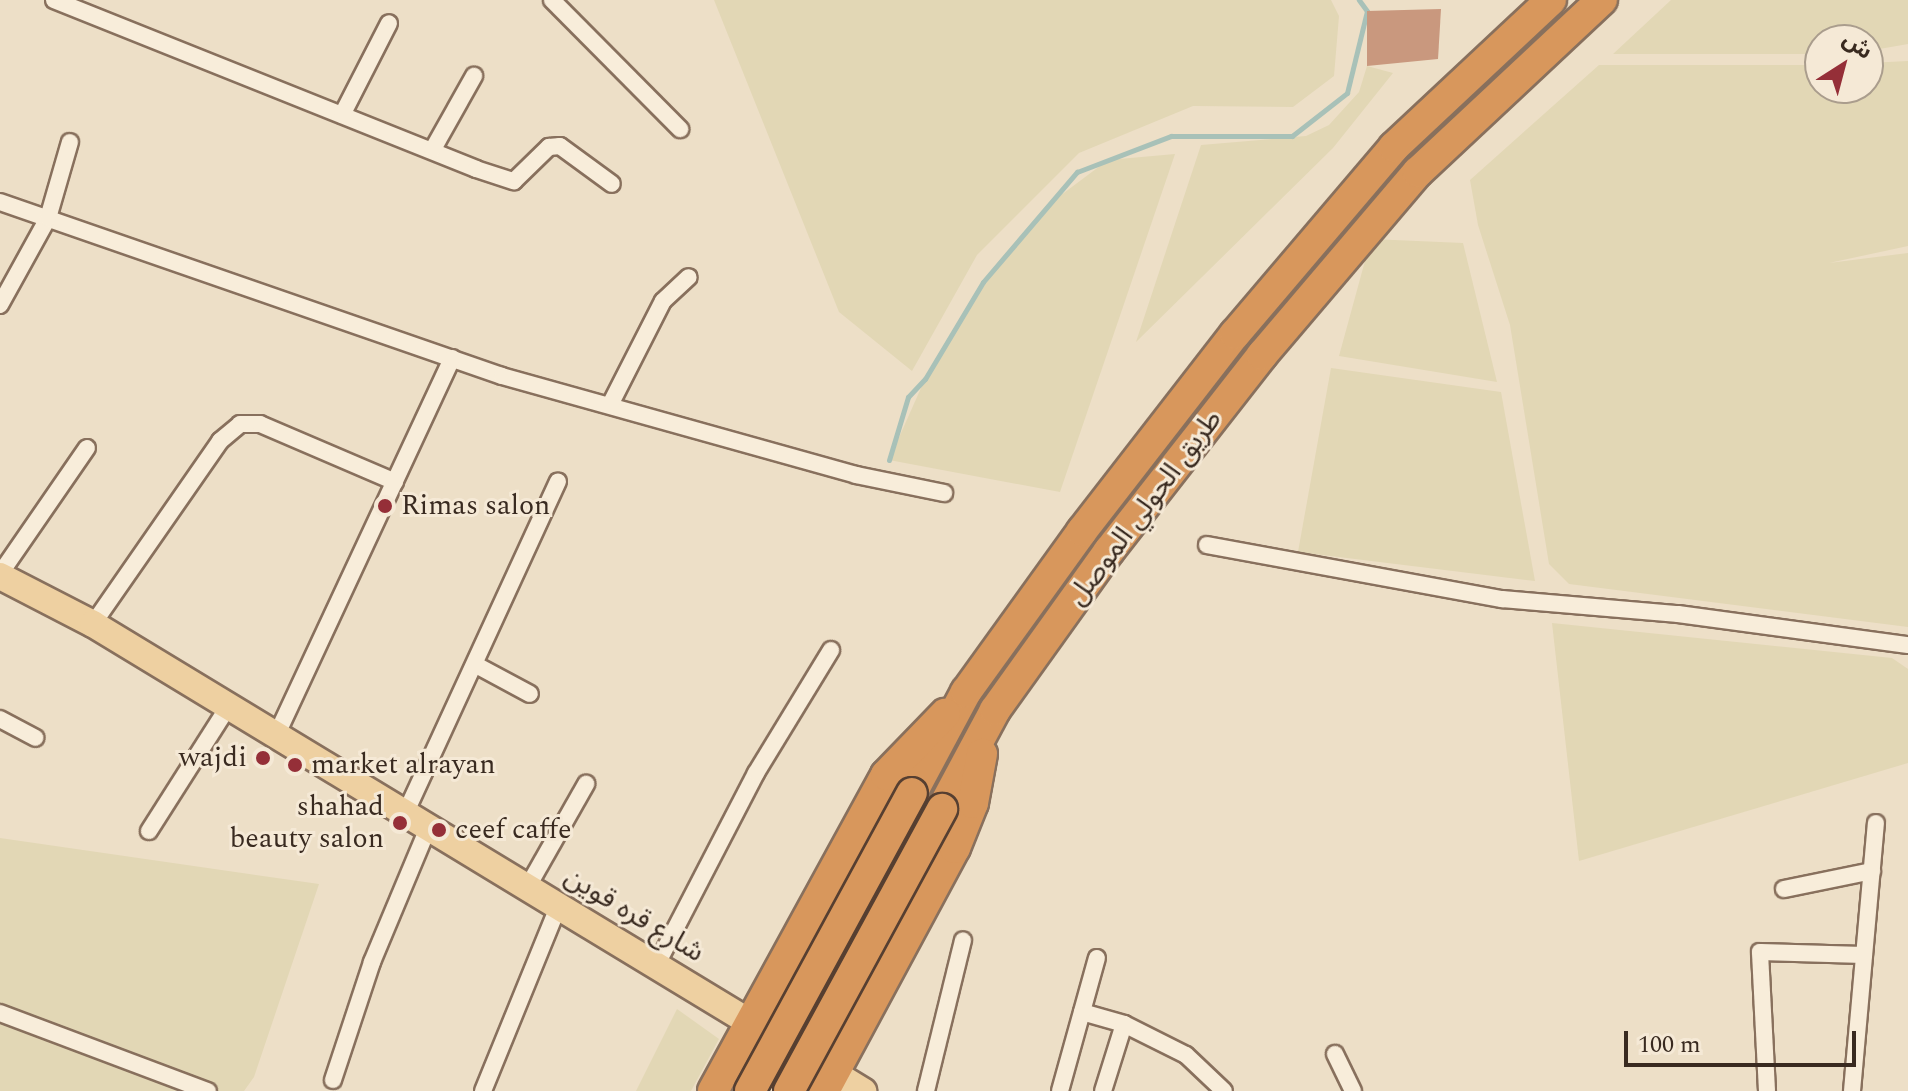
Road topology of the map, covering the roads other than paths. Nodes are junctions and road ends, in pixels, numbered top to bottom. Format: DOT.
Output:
graph roads {
  1 [pos="54,0"];
  2 [pos="552,0"];
  3 [pos="1551,0"];
  4 [pos="1602,0"];
  5 [pos="389,23"];
  6 [pos="474,76"];
  7 [pos="342,115"];
  8 [pos="680,129"];
  9 [pos="70,142"];
  10 [pos="433,149"];
  11 [pos="612,184"];
  12 [pos="0,202"];
  13 [pos="48,218"];
  14 [pos="689,277"];
  15 [pos="0,305"];
  16 [pos="452,358"];
  17 [pos="611,403"];
  18 [pos="87,448"];
  19 [pos="395,482"];
  20 [pos="558,482"];
  21 [pos="944,493"];
  22 [pos="1207,545"];
  23 [pos="0,575"];
  24 [pos="93,624"];
  25 [pos="1908,645"];
  26 [pos="831,650"];
  27 [pos="476,665"];
  28 [pos="966,692"];
  29 [pos="530,694"];
  30 [pos="228,707"];
  31 [pos="995,710"];
  32 [pos="0,719"];
  33 [pos="276,736"];
  34 [pos="35,738"];
  35 [pos="586,784"];
  36 [pos="416,821"];
  37 [pos="1876,823"];
  38 [pos="149,831"];
  39 [pos="1872,871"];
  40 [pos="527,888"];
  41 [pos="1784,889"];
  42 [pos="558,907"];
  43 [pos="963,940"];
  44 [pos="1864,955"];
  45 [pos="1097,958"];
  46 [pos="656,966"];
  47 [pos="1082,1012"];
  48 [pos="0,1013"];
  49 [pos="751,1023"];
  50 [pos="1124,1024"];
  51 [pos="1335,1054"];
  52 [pos="333,1080"];
  53 [pos="829,1082"];
  54 [pos="208,1091"];
  55 [pos="483,1091"];
  56 [pos="713,1091"];
  57 [pos="750,1091"];
  58 [pos="789,1091"];
  59 [pos="863,1091"];
  60 [pos="926,1091"];
  61 [pos="1060,1091"];
  62 [pos="1103,1091"];
  63 [pos="1224,1091"];
  64 [pos="1353,1091"];
  65 [pos="1767,1091"];
  66 [pos="1852,1091"];
  1 -- 7 [label="street"];
  2 -- 8 [label="street"];
  3 -- 28 [label="highway, طريق الحولي الموصل"];
  4 -- 31 [label="highway, طريق الحولي الموصل"];
  5 -- 7 [label="street"];
  6 -- 10 [label="street"];
  7 -- 10 [label="street"];
  9 -- 13 [label="street"];
  10 -- 11 [label="street"];
  12 -- 13 [label="street"];
  13 -- 15 [label="street"];
  13 -- 16 [label="street"];
  14 -- 17 [label="street"];
  16 -- 17 [label="street"];
  16 -- 19 [label="street"];
  17 -- 21 [label="street"];
  18 -- 23 [label="street"];
  19 -- 24 [label="street"];
  19 -- 33 [label="street"];
  20 -- 27 [label="street"];
  22 -- 25 [label="street"];
  23 -- 24 [label="main road, شارع قره قوين"];
  24 -- 30 [label="main road, شارع قره قوين"];
  26 -- 46 [label="street"];
  27 -- 29 [label="street"];
  27 -- 36 [label="street"];
  28 -- 49 [label="highway"];
  28 -- 57 [label="highway, طريق الحولي الموصل, bridge"];
  30 -- 33 [label="main road, شارع قره قوين"];
  30 -- 38 [label="street"];
  31 -- 53 [label="highway"];
  31 -- 58 [label="highway, طريق الحولي الموصل, bridge"];
  32 -- 34 [label="street"];
  33 -- 36 [label="main road, شارع قره قوين"];
  35 -- 40 [label="street"];
  36 -- 40 [label="main road, شارع قره قوين"];
  36 -- 52 [label="street"];
  37 -- 39 [label="street"];
  39 -- 41 [label="street"];
  39 -- 44 [label="street"];
  40 -- 42 [label="main road, شارع قره قوين"];
  42 -- 46 [label="main road, شارع قره قوين"];
  42 -- 55 [label="street"];
  43 -- 60 [label="street"];
  44 -- 65 [label="street"];
  44 -- 66 [label="street"];
  45 -- 47 [label="street"];
  46 -- 49 [label="main road, شارع قره قوين"];
  47 -- 50 [label="street"];
  47 -- 61 [label="street"];
  48 -- 54 [label="street"];
  49 -- 53 [label="main road, شارع قره قوين"];
  49 -- 56 [label="highway"];
  50 -- 62 [label="street"];
  50 -- 63 [label="street"];
  51 -- 64 [label="street"];
  53 -- 59 [label="main road, شارع قره قوين"];
}
